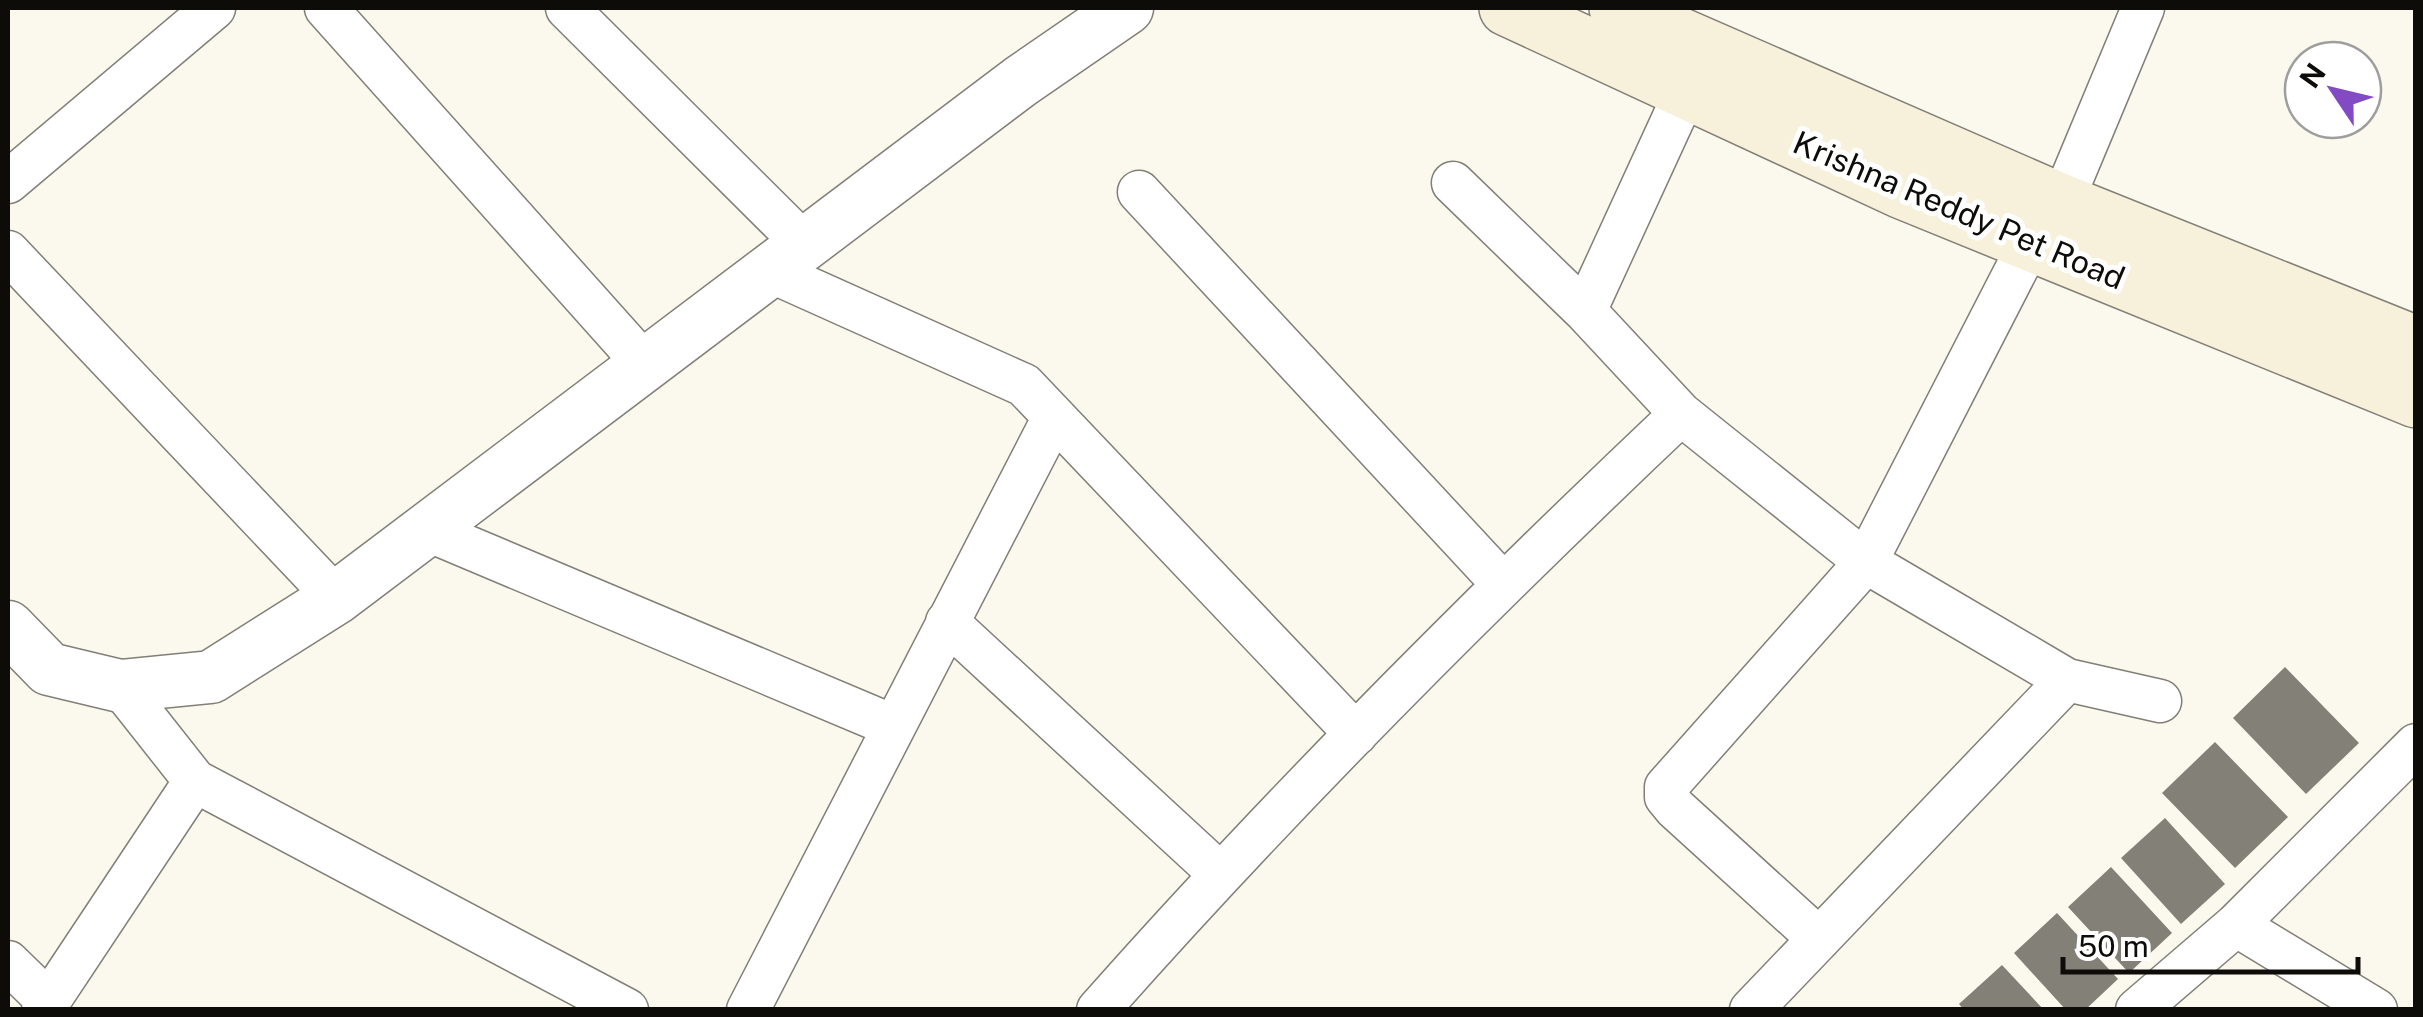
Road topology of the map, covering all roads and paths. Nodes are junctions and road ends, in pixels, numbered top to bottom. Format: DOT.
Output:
graph roads {
  1 [pos="214,8"];
  2 [pos="326,8"];
  3 [pos="567,8"];
  4 [pos="1126,8"];
  5 [pos="1507,8"];
  6 [pos="1617,8"];
  7 [pos="2144,8"];
  8 [pos="1686,91"];
  9 [pos="8,182"];
  10 [pos="1453,183"];
  11 [pos="1140,192"];
  12 [pos="2046,221"];
  13 [pos="8,252"];
  14 [pos="787,258"];
  15 [pos="1585,310"];
  16 [pos="2416,344"];
  17 [pos="647,366"];
  18 [pos="2416,400"];
  19 [pos="1681,414"];
  20 [pos="1054,417"];
  21 [pos="425,529"];
  22 [pos="1866,562"];
  23 [pos="1502,583"];
  24 [pos="336,598"];
  25 [pos="947,622"];
  26 [pos="8,627"];
  27 [pos="2068,680"];
  28 [pos="120,686"];
  29 [pos="2160,701"];
  30 [pos="893,726"];
  31 [pos="1356,734"];
  32 [pos="2416,745"];
  33 [pos="195,781"];
  34 [pos="1219,873"];
  35 [pos="2236,925"];
  36 [pos="1819,939"];
  37 [pos="8,962"];
  38 [pos="45,1005"];
  39 [pos="627,1010"];
  40 [pos="748,1010"];
  41 [pos="1098,1010"];
  42 [pos="1752,1010"];
  43 [pos="2138,1010"];
  44 [pos="2376,1010"];
  1 -- 9 [label="street"];
  2 -- 17 [label="street"];
  3 -- 14 [label="street"];
  4 -- 14 [label="street"];
  5 -- 8 [label="main road, Krishna Reddy Pet Road"];
  6 -- 12 [label="main road, Krishna Reddy Pet Road"];
  7 -- 12 [label="street"];
  8 -- 12 [label="main road, Krishna Reddy Pet Road"];
  8 -- 15 [label="street"];
  10 -- 15 [label="street"];
  11 -- 23 [label="street"];
  12 -- 16 [label="main road, Krishna Reddy Pet Road"];
  12 -- 18 [label="main road, Krishna Reddy Pet Road"];
  12 -- 22 [label="street"];
  13 -- 24 [label="street"];
  14 -- 17 [label="street"];
  14 -- 20 [label="street"];
  15 -- 19 [label="street"];
  17 -- 21 [label="street"];
  19 -- 22 [label="street"];
  19 -- 23 [label="street"];
  20 -- 25 [label="street"];
  20 -- 31 [label="street"];
  21 -- 24 [label="street"];
  21 -- 30 [label="street"];
  22 -- 27 [label="street"];
  22 -- 36 [label="street"];
  23 -- 31 [label="street"];
  24 -- 28 [label="street"];
  25 -- 30 [label="street"];
  25 -- 34 [label="street"];
  26 -- 28 [label="street"];
  27 -- 29 [label="street"];
  27 -- 36 [label="street"];
  28 -- 33 [label="street"];
  30 -- 40 [label="street"];
  31 -- 34 [label="street"];
  32 -- 35 [label="street"];
  33 -- 38 [label="street"];
  33 -- 39 [label="street"];
  34 -- 41 [label="street"];
  35 -- 43 [label="street"];
  35 -- 44 [label="street"];
  36 -- 42 [label="street"];
  37 -- 38 [label="street"];
}
